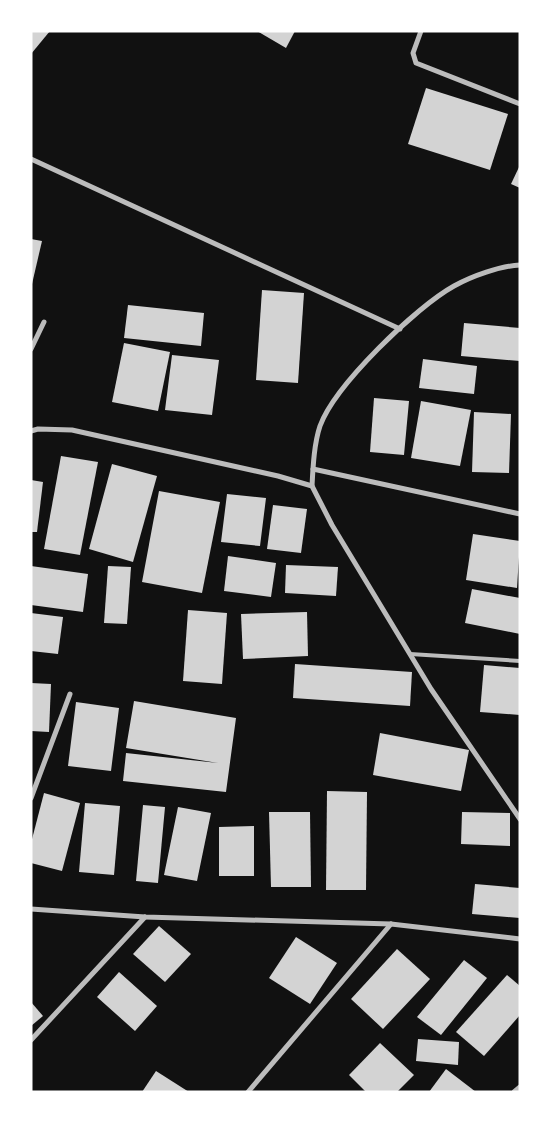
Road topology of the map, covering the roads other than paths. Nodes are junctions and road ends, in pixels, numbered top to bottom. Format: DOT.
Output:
graph roads {
  1 [pos="421,31"];
  2 [pos="520,104"];
  3 [pos="31,159"];
  4 [pos="519,263"];
  5 [pos="44,322"];
  6 [pos="400,329"];
  7 [pos="31,349"];
  8 [pos="31,431"];
  9 [pos="312,469"];
  10 [pos="312,486"];
  11 [pos="520,514"];
  12 [pos="410,654"];
  13 [pos="520,661"];
  14 [pos="70,694"];
  15 [pos="31,798"];
  16 [pos="520,819"];
  17 [pos="31,909"];
  18 [pos="145,916"];
  19 [pos="391,924"];
  20 [pos="520,939"];
  21 [pos="31,1040"];
  22 [pos="520,1087"];
  23 [pos="248,1092"];
  24 [pos="514,1092"];
  1 -- 2 [label="street"];
  3 -- 6 [label="street"];
  4 -- 6 [label="street"];
  5 -- 7 [label="street"];
  6 -- 9 [label="street"];
  8 -- 10 [label="street"];
  9 -- 10 [label="street"];
  9 -- 11 [label="street"];
  10 -- 12 [label="street"];
  12 -- 13 [label="lane"];
  12 -- 16 [label="street"];
  14 -- 15 [label="street"];
  17 -- 18 [label="street"];
  18 -- 19 [label="street"];
  18 -- 21 [label="street"];
  19 -- 20 [label="street"];
  19 -- 23 [label="street"];
  22 -- 24 [label="street"];
}
